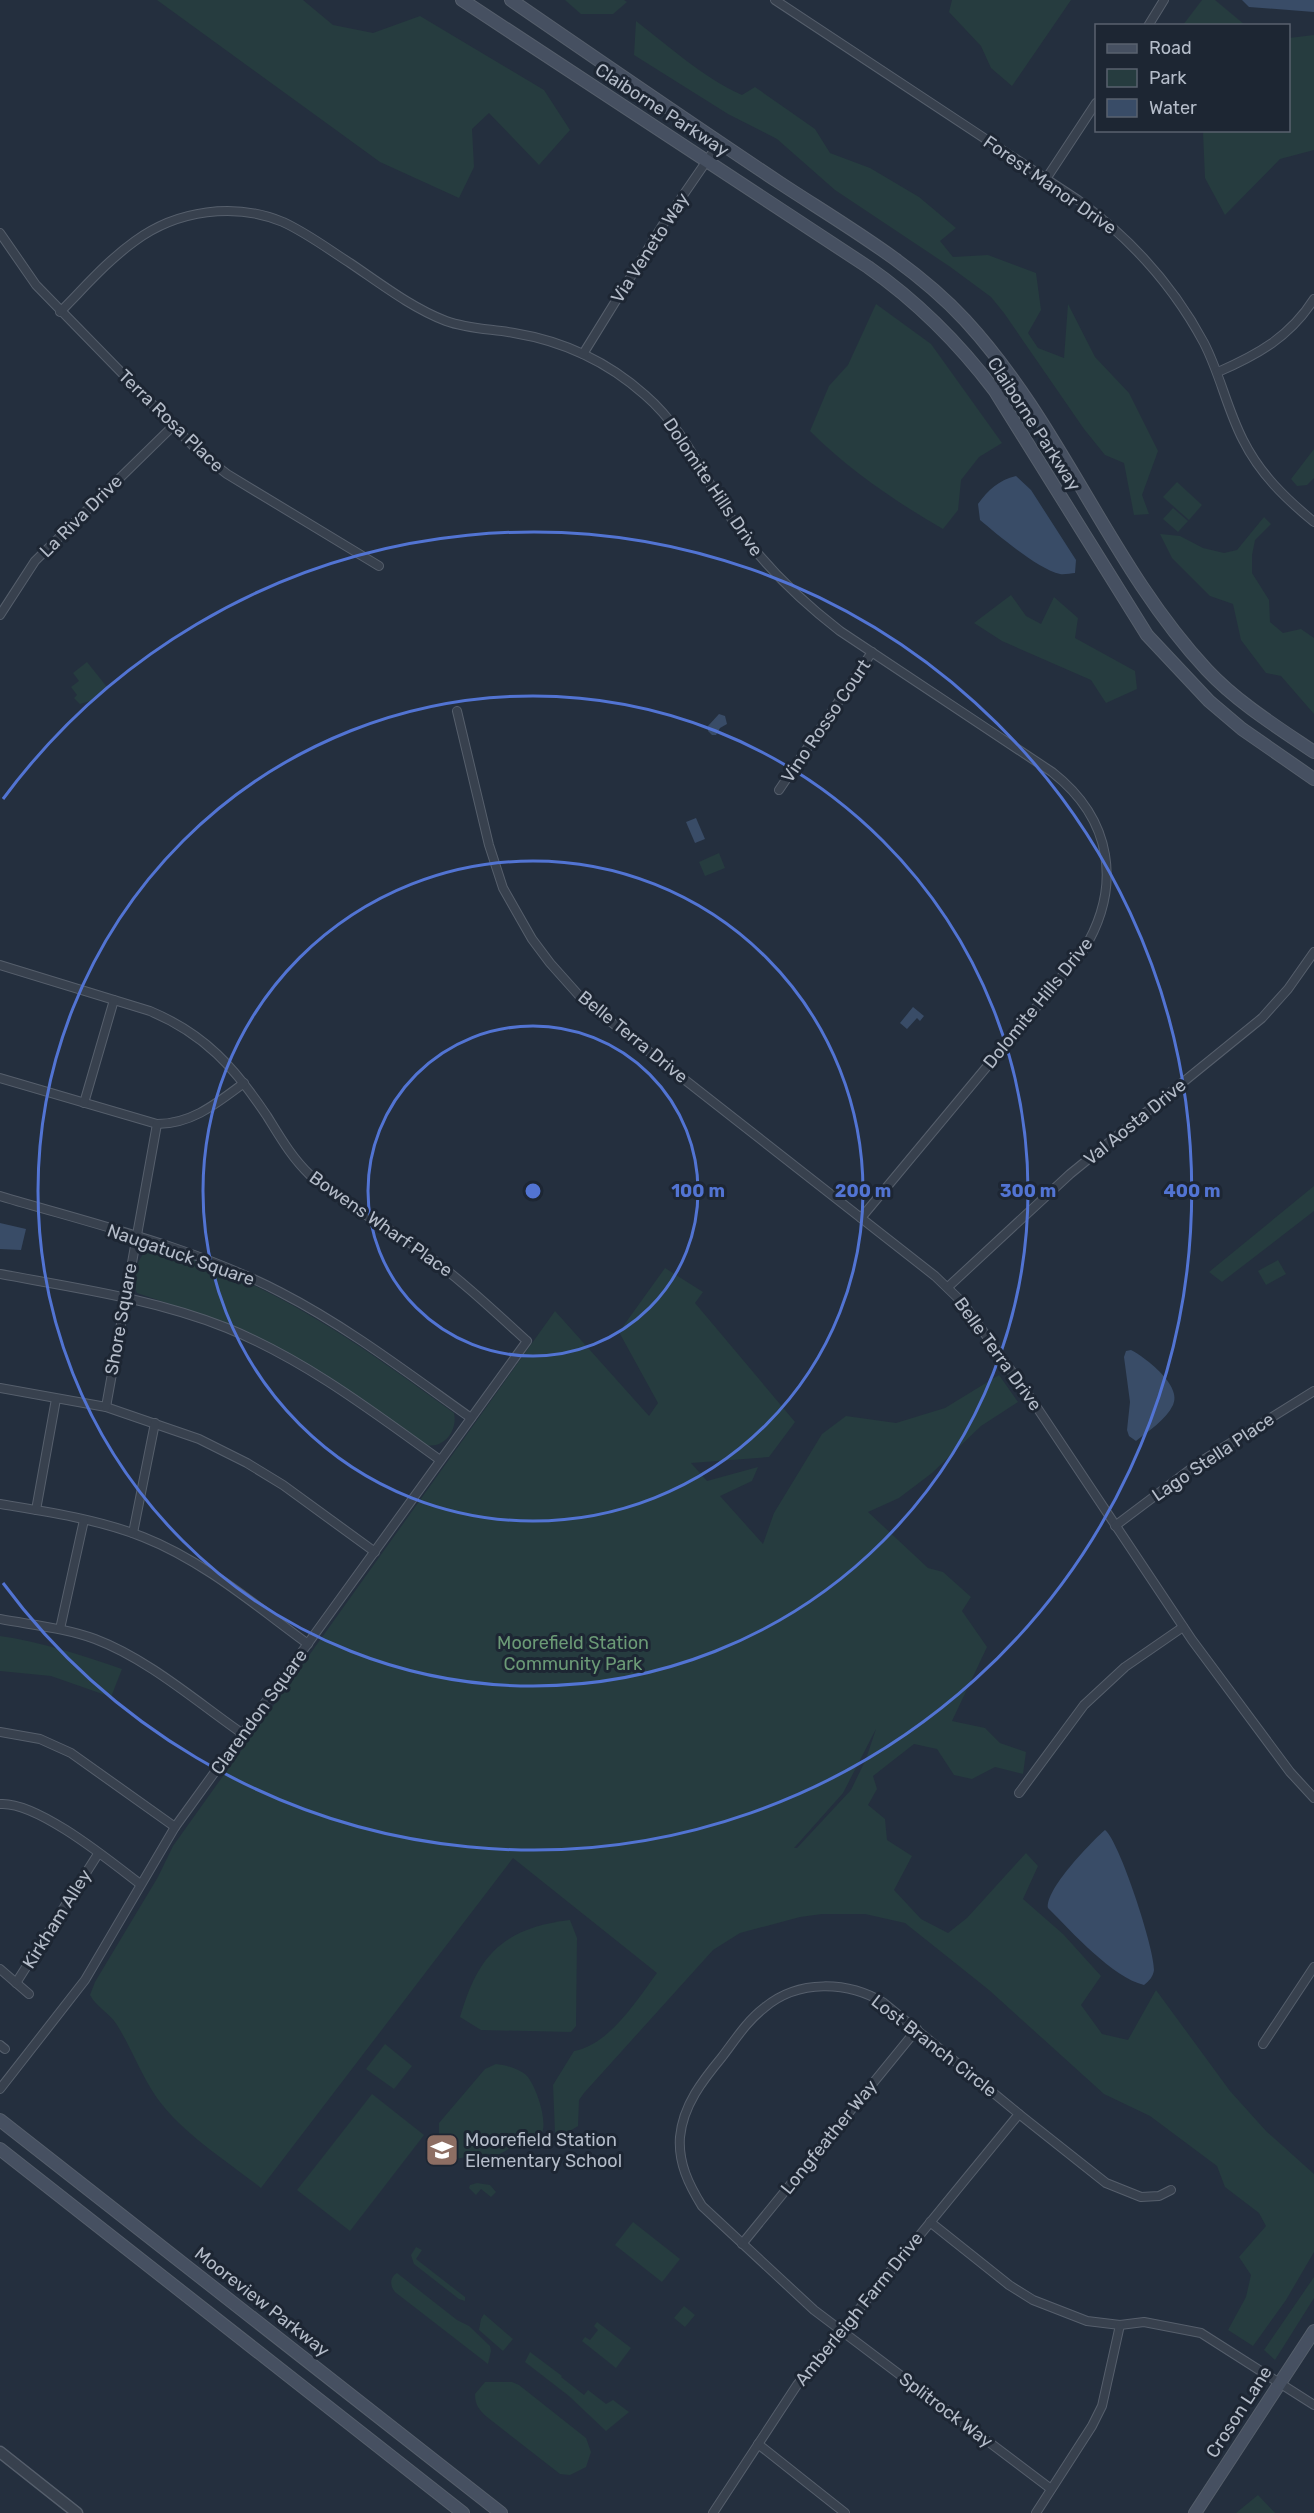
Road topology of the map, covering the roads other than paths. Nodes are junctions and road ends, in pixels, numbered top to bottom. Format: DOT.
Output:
graph roads {
  1 [pos="462,0"];
  2 [pos="511,0"];
  3 [pos="775,0"];
  4 [pos="1164,0"];
  5 [pos="1149,24"];
  6 [pos="1095,104"];
  7 [pos="719,143"];
  8 [pos="707,161"];
  9 [pos="1046,179"];
  10 [pos="0,233"];
  11 [pos="1314,299"];
  12 [pos="60,312"];
  13 [pos="583,354"];
  14 [pos="1218,372"];
  15 [pos="173,426"];
  16 [pos="1314,522"];
  17 [pos="379,566"];
  18 [pos="0,615"];
  19 [pos="872,652"];
  20 [pos="457,711"];
  21 [pos="1314,752"];
  22 [pos="1314,779"];
  23 [pos="779,790"];
  24 [pos="1314,952"];
  25 [pos="0,965"];
  26 [pos="114,1000"];
  27 [pos="0,1078"];
  28 [pos="244,1083"];
  29 [pos="84,1103"];
  30 [pos="157,1124"];
  31 [pos="0,1196"];
  32 [pos="861,1218"];
  33 [pos="136,1238"];
  34 [pos="0,1274"];
  35 [pos="948,1287"];
  36 [pos="125,1297"];
  37 [pos="527,1341"];
  38 [pos="0,1388"];
  39 [pos="1314,1391"];
  40 [pos="56,1399"];
  41 [pos="106,1407"];
  42 [pos="471,1418"];
  43 [pos="155,1423"];
  44 [pos="440,1460"];
  45 [pos="0,1504"];
  46 [pos="36,1510"];
  47 [pos="84,1520"];
  48 [pos="1114,1526"];
  49 [pos="134,1533"];
  50 [pos="375,1552"];
  51 [pos="0,1619"];
  52 [pos="1183,1627"];
  53 [pos="60,1629"];
  54 [pos="309,1644"];
  55 [pos="0,1732"];
  56 [pos="243,1734"];
  57 [pos="1019,1793"];
  58 [pos="1314,1798"];
  59 [pos="0,1804"];
  60 [pos="175,1827"];
  61 [pos="98,1854"];
  62 [pos="140,1884"];
  63 [pos="1314,1967"];
  64 [pos="0,1969"];
  65 [pos="16,1983"];
  66 [pos="29,1995"];
  67 [pos="917,2029"];
  68 [pos="1263,2044"];
  69 [pos="0,2089"];
  70 [pos="1019,2114"];
  71 [pos="0,2120"];
  72 [pos="0,2149"];
  73 [pos="1171,2190"];
  74 [pos="930,2222"];
  75 [pos="742,2244"];
  76 [pos="1120,2325"];
  77 [pos="1314,2331"];
  78 [pos="841,2332"];
  79 [pos="1280,2383"];
  80 [pos="1314,2405"];
  81 [pos="758,2444"];
  82 [pos="0,2452"];
  83 [pos="1051,2489"];
  84 [pos="76,2513"];
  85 [pos="463,2513"];
  86 [pos="501,2513"];
  87 [pos="713,2513"];
  88 [pos="845,2513"];
  89 [pos="1036,2513"];
  90 [pos="1195,2513"];
  1 -- 8 [label="main road, Claiborne Parkway"];
  2 -- 7 [label="main road, Claiborne Parkway"];
  3 -- 9 [label="street, Forest Manor Drive"];
  4 -- 5 [label="street"];
  6 -- 9 [label="street"];
  7 -- 8 [label="street, Via Veneto Way"];
  7 -- 21 [label="main road, Claiborne Parkway"];
  8 -- 13 [label="street, Via Veneto Way"];
  8 -- 22 [label="main road, Claiborne Parkway"];
  9 -- 14 [label="street, Forest Manor Drive"];
  10 -- 12 [label="street, Terra Rosa Place"];
  11 -- 14 [label="street"];
  12 -- 13 [label="street, Dolomite Hills Drive"];
  12 -- 15 [label="street, Terra Rosa Place"];
  13 -- 19 [label="street, Dolomite Hills Drive"];
  14 -- 16 [label="street, Forest Manor Drive"];
  15 -- 17 [label="street, Terra Rosa Place"];
  15 -- 18 [label="street, La Riva Drive"];
  19 -- 23 [label="street, Vino Rosso Court"];
  19 -- 32 [label="street, Dolomite Hills Drive"];
  20 -- 32 [label="street, Belle Terra Drive"];
  24 -- 35 [label="street, Val Aosta Drive"];
  25 -- 26 [label="street, Bowens Wharf Place"];
  26 -- 28 [label="street, Bowens Wharf Place"];
  26 -- 29 [label="street"];
  27 -- 29 [label="street"];
  28 -- 30 [label="street"];
  28 -- 37 [label="street, Bowens Wharf Place"];
  29 -- 30 [label="street"];
  30 -- 33 [label="street, Shore Square"];
  31 -- 33 [label="street, Naugatuck Square"];
  32 -- 35 [label="street, Belle Terra Drive"];
  33 -- 36 [label="street, Shore Square"];
  33 -- 42 [label="street, Naugatuck Square"];
  34 -- 36 [label="street"];
  35 -- 48 [label="street, Belle Terra Drive"];
  36 -- 41 [label="street, Shore Square"];
  36 -- 44 [label="street"];
  37 -- 42 [label="street, Clarendon Square"];
  38 -- 40 [label="street"];
  39 -- 48 [label="street, Lago Stella Place"];
  40 -- 41 [label="street"];
  40 -- 46 [label="street"];
  41 -- 43 [label="street"];
  42 -- 44 [label="street, Clarendon Square"];
  43 -- 49 [label="street"];
  43 -- 50 [label="street"];
  44 -- 50 [label="street, Clarendon Square"];
  45 -- 46 [label="street"];
  46 -- 47 [label="street"];
  47 -- 49 [label="street"];
  47 -- 53 [label="street"];
  48 -- 52 [label="street, Belle Terra Drive"];
  49 -- 54 [label="street"];
  50 -- 54 [label="street, Clarendon Square"];
  51 -- 53 [label="street"];
  52 -- 57 [label="street"];
  52 -- 58 [label="street, Belle Terra Drive"];
  53 -- 56 [label="street"];
  54 -- 56 [label="street, Clarendon Square"];
  55 -- 60 [label="street"];
  56 -- 60 [label="street, Clarendon Square"];
  59 -- 61 [label="street"];
  60 -- 62 [label="street, Clarendon Square"];
  61 -- 62 [label="street"];
  61 -- 65 [label="street, Kirkham Alley"];
  62 -- 69 [label="street, Clarendon Square"];
  63 -- 68 [label="street"];
  64 -- 65 [label="street"];
  65 -- 66 [label="street"];
  67 -- 70 [label="street, Lost Branch Circle"];
  67 -- 75 [label="street, Longfeather Way"];
  67 -- 75 [label="street, Lost Branch Circle"];
  70 -- 73 [label="street, Lost Branch Circle"];
  70 -- 74 [label="street, Amberleigh Farm Drive"];
  71 -- 86 [label="main road, Mooreview Parkway"];
  72 -- 85 [label="main road"];
  74 -- 76 [label="street"];
  74 -- 78 [label="street, Amberleigh Farm Drive"];
  75 -- 78 [label="street, Lost Branch Circle"];
  76 -- 79 [label="street"];
  76 -- 83 [label="street"];
  77 -- 79 [label="main road, Croson Lane"];
  78 -- 81 [label="street, Amberleigh Farm Drive"];
  78 -- 83 [label="street, Splitrock Way"];
  79 -- 80 [label="street"];
  79 -- 90 [label="main road, Croson Lane"];
  81 -- 87 [label="street, Amberleigh Farm Drive"];
  81 -- 88 [label="street"];
  82 -- 84 [label="street"];
  83 -- 89 [label="street"];
}
